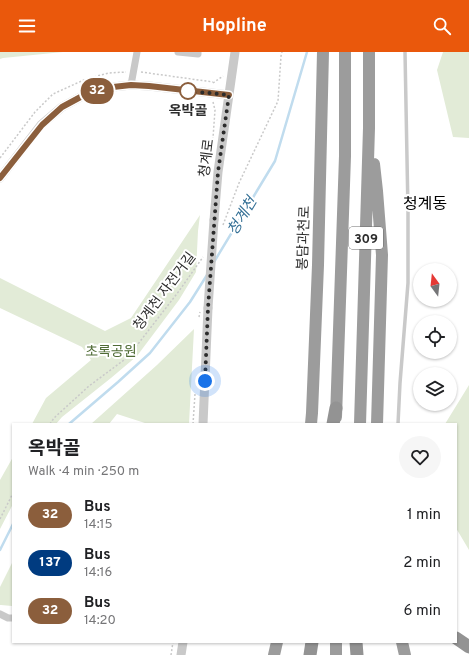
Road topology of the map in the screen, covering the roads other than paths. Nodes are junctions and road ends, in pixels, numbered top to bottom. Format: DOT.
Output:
graph roads {
  1 [pos="137,52"];
  2 [pos="178,52"];
  3 [pos="198,52"];
  4 [pos="235,52"];
  5 [pos="345,52"];
  6 [pos="369,52"];
  7 [pos="405,52"];
  8 [pos="324,53"];
  9 [pos="131,85"];
  10 [pos="229,95"];
  11 [pos="369,128"];
  12 [pos="0,178"];
  13 [pos="336,408"];
  14 [pos="203,423"];
  15 [pos="311,423"];
  16 [pos="335,423"];
  17 [pos="360,423"];
  18 [pos="377,423"];
  19 [pos="398,423"];
  20 [pos="0,614"];
  21 [pos="12,618"];
  22 [pos="457,639"];
  23 [pos="183,643"];
  24 [pos="277,643"];
  25 [pos="312,643"];
  26 [pos="336,643"];
  27 [pos="355,643"];
  28 [pos="402,643"];
  29 [pos="469,647"];
  30 [pos="181,655"];
  31 [pos="274,655"];
  32 [pos="310,655"];
  33 [pos="336,655"];
  34 [pos="355,655"];
  35 [pos="405,655"];
  1 -- 9 [label="street"];
  2 -- 3 [label="street"];
  4 -- 10 [label="street, 청계로"];
  5 -- 13 [label="highway, 309"];
  6 -- 11 [label="highway, 309"];
  7 -- 19 [label="lane"];
  8 -- 15 [label="highway, 봉담과천로"];
  9 -- 10 [label="street"];
  9 -- 12 [label="street"];
  10 -- 14 [label="street, 청계로, bridge"];
  11 -- 17 [label="highway, 309"];
  11 -- 18 [label="highway"];
  13 -- 16 [label="highway"];
  20 -- 21 [label="street"];
  22 -- 29 [label="highway"];
  23 -- 30 [label="street"];
  24 -- 31 [label="highway"];
  25 -- 32 [label="highway"];
  26 -- 33 [label="highway"];
  27 -- 34 [label="highway"];
  28 -- 35 [label="highway"];
}
